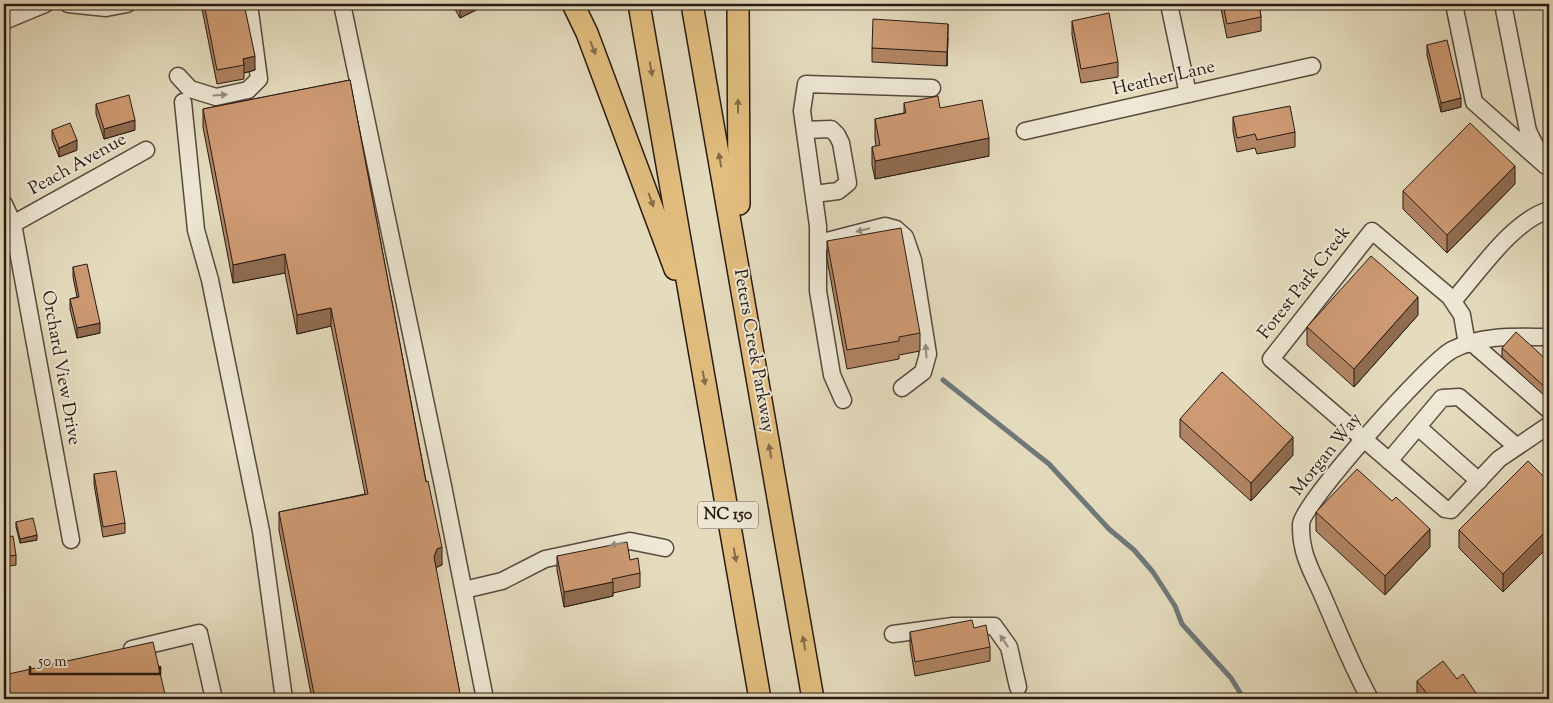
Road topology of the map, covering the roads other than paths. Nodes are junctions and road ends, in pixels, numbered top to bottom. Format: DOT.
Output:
graph roads {
  1 [pos="45,4"];
  2 [pos="68,4"];
  3 [pos="127,4"];
  4 [pos="249,4"];
  5 [pos="342,4"];
  6 [pos="573,4"];
  7 [pos="639,4"];
  8 [pos="692,4"];
  9 [pos="738,4"];
  10 [pos="1169,4"];
  11 [pos="1454,4"];
  12 [pos="1503,4"];
  13 [pos="87,5"];
  14 [pos="27,6"];
  15 [pos="4,21"];
  16 [pos="1312,66"];
  17 [pos="178,76"];
  18 [pos="932,88"];
  19 [pos="1188,94"];
  20 [pos="183,102"];
  21 [pos="805,130"];
  22 [pos="1025,131"];
  23 [pos="146,150"];
  24 [pos="1547,172"];
  25 [pos="814,194"];
  26 [pos="4,204"];
  27 [pos="1549,210"];
  28 [pos="8,226"];
  29 [pos="819,243"];
  30 [pos="741,277"];
  31 [pos="1453,301"];
  32 [pos="696,330"];
  33 [pos="1549,337"];
  34 [pos="1469,343"];
  35 [pos="902,388"];
  36 [pos="843,400"];
  37 [pos="1549,410"];
  38 [pos="1549,425"];
  39 [pos="1418,427"];
  40 [pos="1364,440"];
  41 [pos="1516,446"];
  42 [pos="1389,461"];
  43 [pos="1479,481"];
  44 [pos="70,540"];
  45 [pos="664,548"];
  46 [pos="464,590"];
  47 [pos="893,634"];
  48 [pos="116,652"];
  49 [pos="1018,687"];
  50 [pos="214,699"];
  51 [pos="284,699"];
  52 [pos="485,699"];
  53 [pos="760,699"];
  54 [pos="813,699"];
  55 [pos="1370,699"];
  1 -- 14 [label="street"];
  2 -- 13 [label="street"];
  3 -- 13 [label="street"];
  17 -- 4 [label="street, one-way"];
  5 -- 46 [label="street"];
  6 -- 32 [label="main road, one-way"];
  7 -- 32 [label="main road, NC 150, one-way"];
  30 -- 8 [label="main road, Peters Creek Parkway / NC 150, one-way"];
  30 -- 9 [label="main road, one-way"];
  10 -- 19 [label="street"];
  11 -- 24 [label="street"];
  12 -- 24 [label="street"];
  14 -- 15 [label="street"];
  16 -- 19 [label="street, Heather Lane"];
  18 -- 21 [label="street"];
  19 -- 22 [label="street, Heather Lane"];
  20 -- 51 [label="street"];
  21 -- 25 [label="street"];
  21 -- 25 [label="street"];
  23 -- 28 [label="street, Peach Avenue"];
  25 -- 29 [label="street"];
  26 -- 28 [label="street, Orchard View Drive"];
  27 -- 31 [label="street"];
  28 -- 44 [label="street, Orchard View Drive"];
  35 -- 29 [label="street, one-way"];
  29 -- 36 [label="street"];
  54 -- 30 [label="main road, Peters Creek Parkway / NC 150, one-way"];
  31 -- 34 [label="street, Forest Park Creek"];
  31 -- 40 [label="street, Forest Park Creek"];
  32 -- 53 [label="main road, NC 150, one-way"];
  33 -- 34 [label="street, Morgan Way"];
  34 -- 37 [label="street"];
  34 -- 40 [label="street, Morgan Way"];
  38 -- 41 [label="street"];
  39 -- 41 [label="street"];
  39 -- 42 [label="street"];
  39 -- 43 [label="street"];
  40 -- 42 [label="street"];
  40 -- 55 [label="street, Morgan Way"];
  41 -- 43 [label="street"];
  42 -- 43 [label="street"];
  45 -- 46 [label="street, one-way"];
  46 -- 52 [label="street"];
  49 -- 47 [label="street, one-way"];
  48 -- 50 [label="street"];
}
